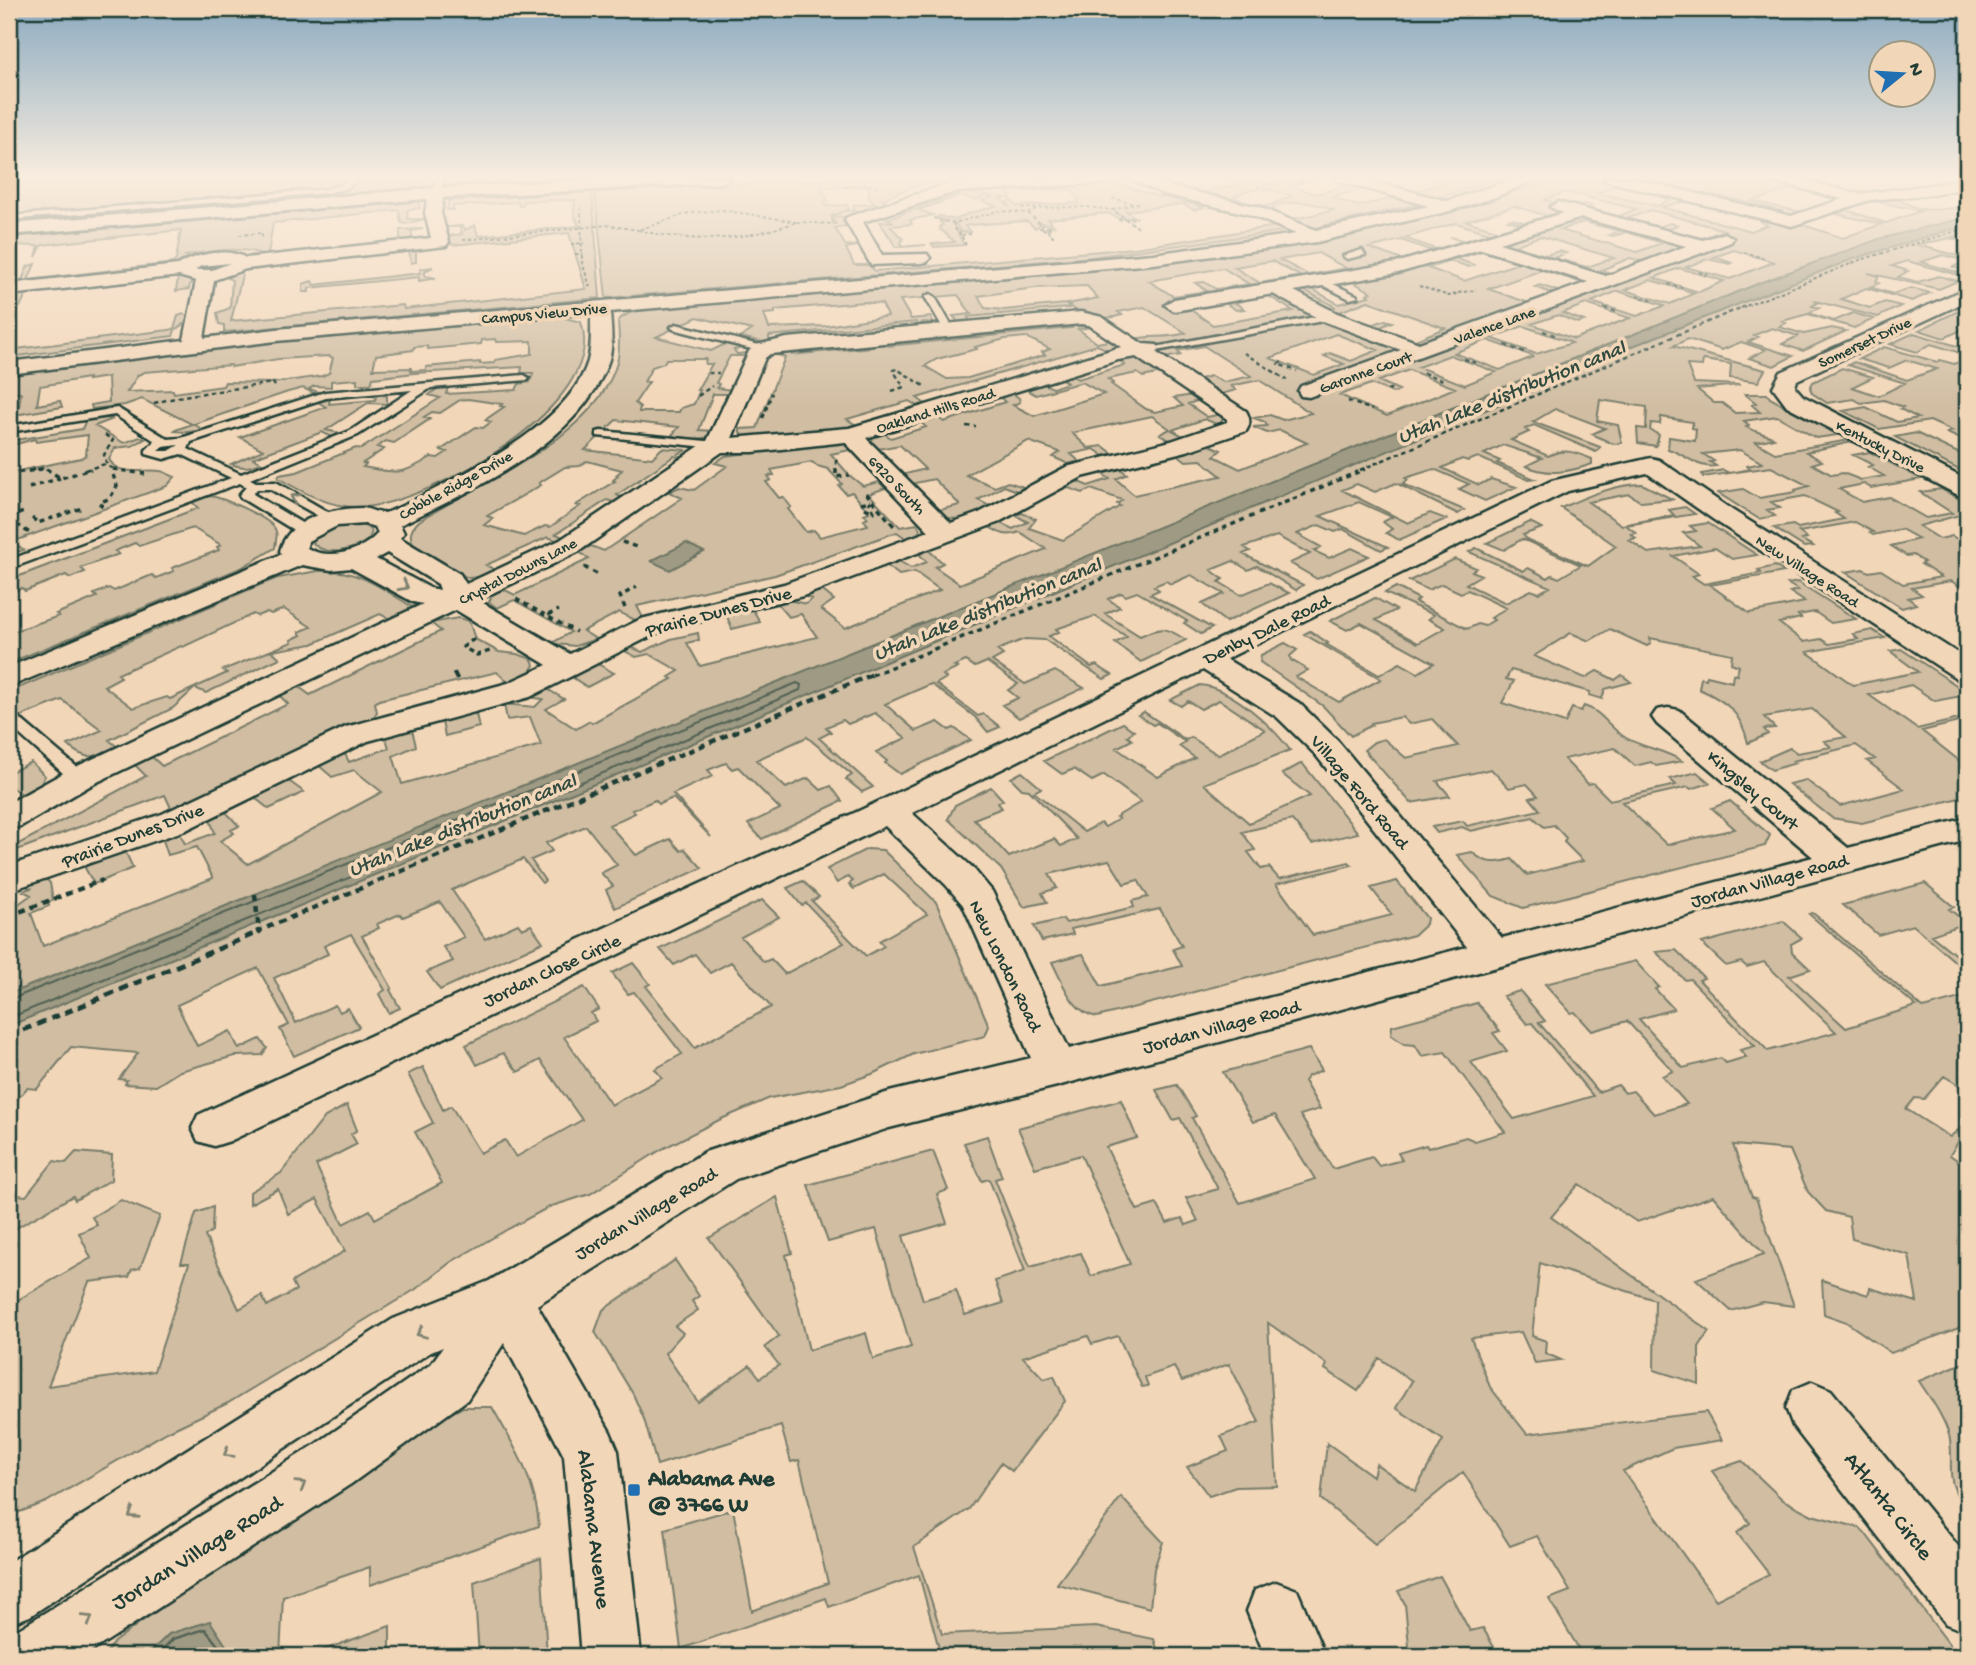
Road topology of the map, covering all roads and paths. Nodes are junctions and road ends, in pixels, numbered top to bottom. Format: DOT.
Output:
graph roads {
  1 [pos="316,256"];
  2 [pos="583,256"];
  3 [pos="874,256"];
  4 [pos="944,256"];
  5 [pos="1181,256"];
  6 [pos="1360,256"];
  7 [pos="1436,256"];
  8 [pos="1522,256"];
  9 [pos="1678,256"];
  10 [pos="1755,256"];
  11 [pos="1874,256"];
  12 [pos="1763,258"];
  13 [pos="577,263"];
  14 [pos="583,263"];
  15 [pos="241,264"];
  16 [pos="1386,268"];
  17 [pos="182,270"];
  18 [pos="213,274"];
  19 [pos="1713,275"];
  20 [pos="1708,276"];
  21 [pos="1321,281"];
  22 [pos="1607,282"];
  23 [pos="1418,286"];
  24 [pos="1275,288"];
  25 [pos="9,289"];
  26 [pos="1476,290"];
  27 [pos="1967,294"];
  28 [pos="930,298"];
  29 [pos="1353,298"];
  30 [pos="596,299"];
  31 [pos="1174,305"];
  32 [pos="1621,312"];
  33 [pos="1615,313"];
  34 [pos="1326,318"];
  35 [pos="677,327"];
  36 [pos="948,328"];
  37 [pos="1560,334"];
  38 [pos="1555,337"];
  39 [pos="200,343"];
  40 [pos="763,349"];
  41 [pos="1145,350"];
  42 [pos="1421,351"];
  43 [pos="1478,362"];
  44 [pos="1474,364"];
  45 [pos="9,368"];
  46 [pos="708,373"];
  47 [pos="720,373"];
  48 [pos="1434,374"];
  49 [pos="1427,377"];
  50 [pos="524,378"];
  51 [pos="1447,379"];
  52 [pos="1440,382"];
  53 [pos="715,384"];
  54 [pos="428,385"];
  55 [pos="1394,388"];
  56 [pos="281,390"];
  57 [pos="1387,390"];
  58 [pos="892,391"];
  59 [pos="932,391"];
  60 [pos="1309,391"];
  61 [pos="178,392"];
  62 [pos="773,392"];
  63 [pos="174,396"];
  64 [pos="710,396"];
  65 [pos="1346,400"];
  66 [pos="1795,401"];
  67 [pos="154,402"];
  68 [pos="1372,410"];
  69 [pos="9,429"];
  70 [pos="759,429"];
  71 [pos="102,433"];
  72 [pos="601,434"];
  73 [pos="851,435"];
  74 [pos="717,445"];
  75 [pos="182,446"];
  76 [pos="831,454"];
  77 [pos="836,460"];
  78 [pos="105,464"];
  79 [pos="1651,465"];
  80 [pos="121,472"];
  81 [pos="150,473"];
  82 [pos="9,474"];
  83 [pos="113,475"];
  84 [pos="849,475"];
  85 [pos="107,477"];
  86 [pos="61,478"];
  87 [pos="241,478"];
  88 [pos="857,484"];
  89 [pos="254,486"];
  90 [pos="29,488"];
  91 [pos="1967,490"];
  92 [pos="865,493"];
  93 [pos="870,501"];
  94 [pos="861,503"];
  95 [pos="82,508"];
  96 [pos="107,508"];
  97 [pos="865,508"];
  98 [pos="24,512"];
  99 [pos="9,518"];
  100 [pos="32,518"];
  101 [pos="334,519"];
  102 [pos="897,530"];
  103 [pos="386,532"];
  104 [pos="946,533"];
  105 [pos="32,535"];
  106 [pos="621,541"];
  107 [pos="302,544"];
  108 [pos="639,548"];
  109 [pos="353,558"];
  110 [pos="593,559"];
  111 [pos="9,565"];
  112 [pos="597,574"];
  113 [pos="9,586"];
  114 [pos="15,590"];
  115 [pos="518,595"];
  116 [pos="458,600"];
  117 [pos="559,610"];
  118 [pos="547,616"];
  119 [pos="580,634"];
  120 [pos="1204,658"];
  121 [pos="568,665"];
  122 [pos="1967,673"];
  123 [pos="9,678"];
  124 [pos="1668,717"];
  125 [pos="12,720"];
  126 [pos="79,778"];
  127 [pos="888,810"];
  128 [pos="9,818"];
  129 [pos="1967,829"];
  130 [pos="1839,860"];
  131 [pos="9,879"];
  132 [pos="255,894"];
  133 [pos="259,932"];
  134 [pos="1493,953"];
  135 [pos="9,1036"];
  136 [pos="1057,1069"];
  137 [pos="214,1128"];
  138 [pos="506,1297"];
  139 [pos="1812,1408"];
  140 [pos="9,1595"];
  141 [pos="1967,1603"];
  142 [pos="30,1656"];
  143 [pos="611,1656"];
  1 -- 15 [label="street"];
  2 -- 14 [label="path"];
  3 -- 4 [label="street"];
  5 -- 30 [label="street, Campus View Drive"];
  6 -- 16 [label="street"];
  7 -- 16 [label="street"];
  8 -- 22 [label="street"];
  9 -- 22 [label="street, Valence Lane"];
  10 -- 12 [label="path"];
  11 -- 133 [label="path"];
  13 -- 14 [label="path"];
  14 -- 30 [label="path"];
  15 -- 17 [label="street"];
  15 -- 18 [label="street"];
  16 -- 21 [label="street"];
  17 -- 18 [label="street"];
  17 -- 25 [label="street"];
  18 -- 39 [label="street"];
  19 -- 20 [label="path"];
  21 -- 24 [label="street"];
  21 -- 29 [label="lane"];
  22 -- 42 [label="street, Valence Lane"];
  23 -- 26 [label="path"];
  24 -- 31 [label="street"];
  24 -- 34 [label="street"];
  27 -- 66 [label="street, Somerset Drive"];
  28 -- 36 [label="lane"];
  30 -- 39 [label="street, Campus View Drive"];
  30 -- 103 [label="street, Cobble Ridge Drive"];
  32 -- 33 [label="path"];
  34 -- 41 [label="lane"];
  34 -- 42 [label="street"];
  35 -- 40 [label="lane"];
  36 -- 40 [label="street"];
  36 -- 41 [label="street, Prairie Dunes Drive"];
  37 -- 38 [label="path"];
  39 -- 45 [label="street, Campus View Drive"];
  40 -- 74 [label="street"];
  41 -- 73 [label="street, Oakland Hills Road"];
  41 -- 104 [label="street, Prairie Dunes Drive"];
  42 -- 60 [label="street, Garonne Court"];
  43 -- 44 [label="path"];
  46 -- 47 [label="path"];
  48 -- 49 [label="path"];
  50 -- 54 [label="lane"];
  51 -- 52 [label="path"];
  53 -- 64 [label="path"];
  54 -- 75 [label="lane"];
  54 -- 87 [label="lane"];
  55 -- 57 [label="path"];
  56 -- 63 [label="path"];
  58 -- 59 [label="path"];
  61 -- 63 [label="path"];
  62 -- 70 [label="path"];
  63 -- 67 [label="path"];
  65 -- 68 [label="path"];
  66 -- 91 [label="street, Kentucky Drive"];
  69 -- 75 [label="lane"];
  71 -- 78 [label="path"];
  72 -- 74 [label="lane"];
  73 -- 74 [label="street, Oakland Hills Road"];
  73 -- 104 [label="street, 6920 South"];
  74 -- 116 [label="street, Crystal Downs Lane"];
  75 -- 87 [label="lane"];
  76 -- 77 [label="path"];
  77 -- 84 [label="path"];
  77 -- 84 [label="path"];
  78 -- 80 [label="path"];
  78 -- 86 [label="path"];
  79 -- 120 [label="street, Denby Dale Road"];
  79 -- 122 [label="street, New Village Road"];
  80 -- 81 [label="path"];
  80 -- 83 [label="path"];
  82 -- 86 [label="path"];
  83 -- 85 [label="path"];
  83 -- 96 [label="path"];
  84 -- 88 [label="path"];
  86 -- 90 [label="path"];
  87 -- 89 [label="lane"];
  87 -- 111 [label="lane"];
  101 -- 89 [label="lane, one-way"];
  89 -- 107 [label="lane"];
  92 -- 93 [label="path"];
  93 -- 94 [label="path"];
  93 -- 97 [label="path"];
  93 -- 102 [label="path"];
  95 -- 100 [label="path"];
  98 -- 99 [label="path"];
  99 -- 105 [label="path"];
  101 -- 103 [label="street, Cobble Ridge Drive"];
  101 -- 107 [label="street, Cobble Ridge Drive"];
  103 -- 109 [label="street, Cobble Ridge Drive"];
  103 -- 116 [label="street"];
  104 -- 121 [label="street, Prairie Dunes Drive"];
  106 -- 108 [label="path"];
  107 -- 109 [label="street, Cobble Ridge Drive"];
  107 -- 123 [label="street, Cobble Ridge Drive"];
  109 -- 116 [label="street, one-way"];
  110 -- 112 [label="path"];
  113 -- 114 [label="path"];
  115 -- 118 [label="path"];
  116 -- 121 [label="street"];
  116 -- 126 [label="street, Crystal Downs Lane"];
  117 -- 118 [label="path"];
  118 -- 119 [label="path"];
  120 -- 127 [label="street, Denby Dale Road"];
  120 -- 134 [label="street, Village Ford Road"];
  121 -- 131 [label="street, Prairie Dunes Drive"];
  124 -- 130 [label="street, Kingsley Court"];
  125 -- 126 [label="lane"];
  126 -- 128 [label="street, Crystal Downs Lane"];
  127 -- 136 [label="street, New London Road"];
  127 -- 137 [label="street, Jordan Close Circle"];
  129 -- 130 [label="street, Jordan Village Road"];
  130 -- 134 [label="street, Jordan Village Road"];
  132 -- 133 [label="path"];
  133 -- 135 [label="path"];
  134 -- 136 [label="street, Jordan Village Road"];
  136 -- 138 [label="street, Jordan Village Road"];
  138 -- 140 [label="street, Jordan Village Road, one-way"];
  142 -- 138 [label="street, Jordan Village Road, one-way"];
  138 -- 143 [label="street, Alabama Avenue"];
  139 -- 141 [label="street, Atlanta Circle"];
}
